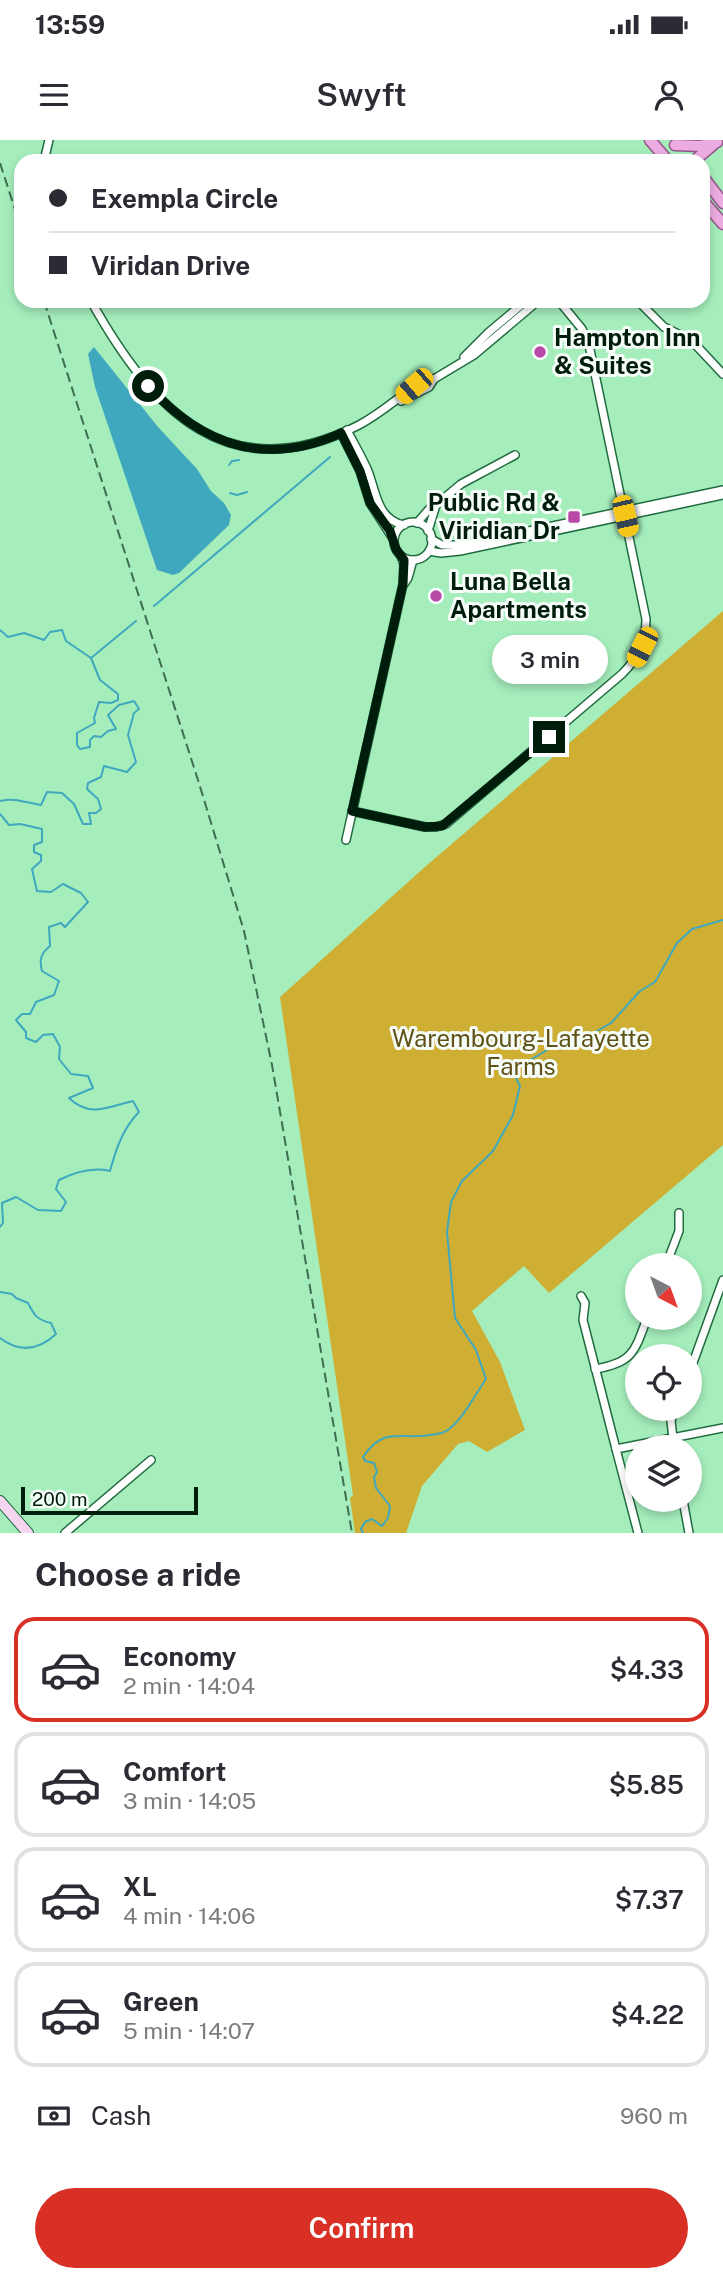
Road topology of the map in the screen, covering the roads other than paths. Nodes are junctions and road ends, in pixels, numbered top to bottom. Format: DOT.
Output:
graph roads {
  1 [pos="718,141"];
  2 [pos="673,143"];
  3 [pos="701,154"];
  4 [pos="710,186"];
  5 [pos="723,203"];
  6 [pos="710,209"];
  7 [pos="723,225"];
  8 [pos="95,308"];
  9 [pos="518,308"];
  10 [pos="530,308"];
  11 [pos="565,308"];
  12 [pos="645,308"];
  13 [pos="459,362"];
  14 [pos="723,374"];
  15 [pos="344,431"];
  16 [pos="515,455"];
  17 [pos="723,489"];
  18 [pos="723,495"];
  19 [pos="436,505"];
  20 [pos="624,514"];
  21 [pos="417,523"];
  22 [pos="404,525"];
  23 [pos="428,531"];
  24 [pos="431,539"];
  25 [pos="394,540"];
  26 [pos="429,551"];
  27 [pos="401,556"];
  28 [pos="413,560"];
  29 [pos="403,584"];
  30 [pos="352,811"];
  31 [pos="346,840"];
  32 [pos="679,1213"];
  33 [pos="671,1253"];
  34 [pos="723,1280"];
  35 [pos="581,1296"];
  36 [pos="642,1330"];
  37 [pos="700,1344"];
  38 [pos="596,1369"];
  39 [pos="723,1428"];
  40 [pos="687,1435"];
  41 [pos="625,1448"];
  42 [pos="616,1450"];
  43 [pos="151,1460"];
  44 [pos="0,1501"];
  45 [pos="685,1512"];
  46 [pos="28,1533"];
  47 [pos="65,1533"];
  48 [pos="638,1533"];
  49 [pos="689,1533"];
  1 -- 2 [label="main road"];
  1 -- 3 [label="main road"];
  4 -- 5 [label="main road"];
  6 -- 7 [label="main road"];
  8 -- 15 [label="street"];
  9 -- 13 [label="street"];
  10 -- 13 [label="street"];
  11 -- 20 [label="street"];
  12 -- 14 [label="street"];
  13 -- 15 [label="street"];
  15 -- 22 [label="street"];
  15 -- 25 [label="street"];
  16 -- 19 [label="street"];
  17 -- 20 [label="street"];
  18 -- 20 [label="street"];
  19 -- 21 [label="street"];
  19 -- 23 [label="street"];
  20 -- 24 [label="street"];
  20 -- 26 [label="street"];
  20 -- 30 [label="street"];
  21 -- 22 [label="street"];
  21 -- 23 [label="street"];
  22 -- 25 [label="street"];
  23 -- 24 [label="street"];
  24 -- 26 [label="street"];
  25 -- 27 [label="street"];
  26 -- 28 [label="street"];
  27 -- 28 [label="street"];
  27 -- 29 [label="street"];
  28 -- 29 [label="street"];
  29 -- 30 [label="street"];
  30 -- 31 [label="street"];
  32 -- 33 [label="street"];
  34 -- 37 [label="street"];
  35 -- 38 [label="street"];
  36 -- 38 [label="street"];
  38 -- 42 [label="street"];
  39 -- 40 [label="street"];
  41 -- 42 [label="street"];
  42 -- 48 [label="street"];
  43 -- 47 [label="street"];
  44 -- 46 [label="main road"];
  45 -- 49 [label="street"];
}
